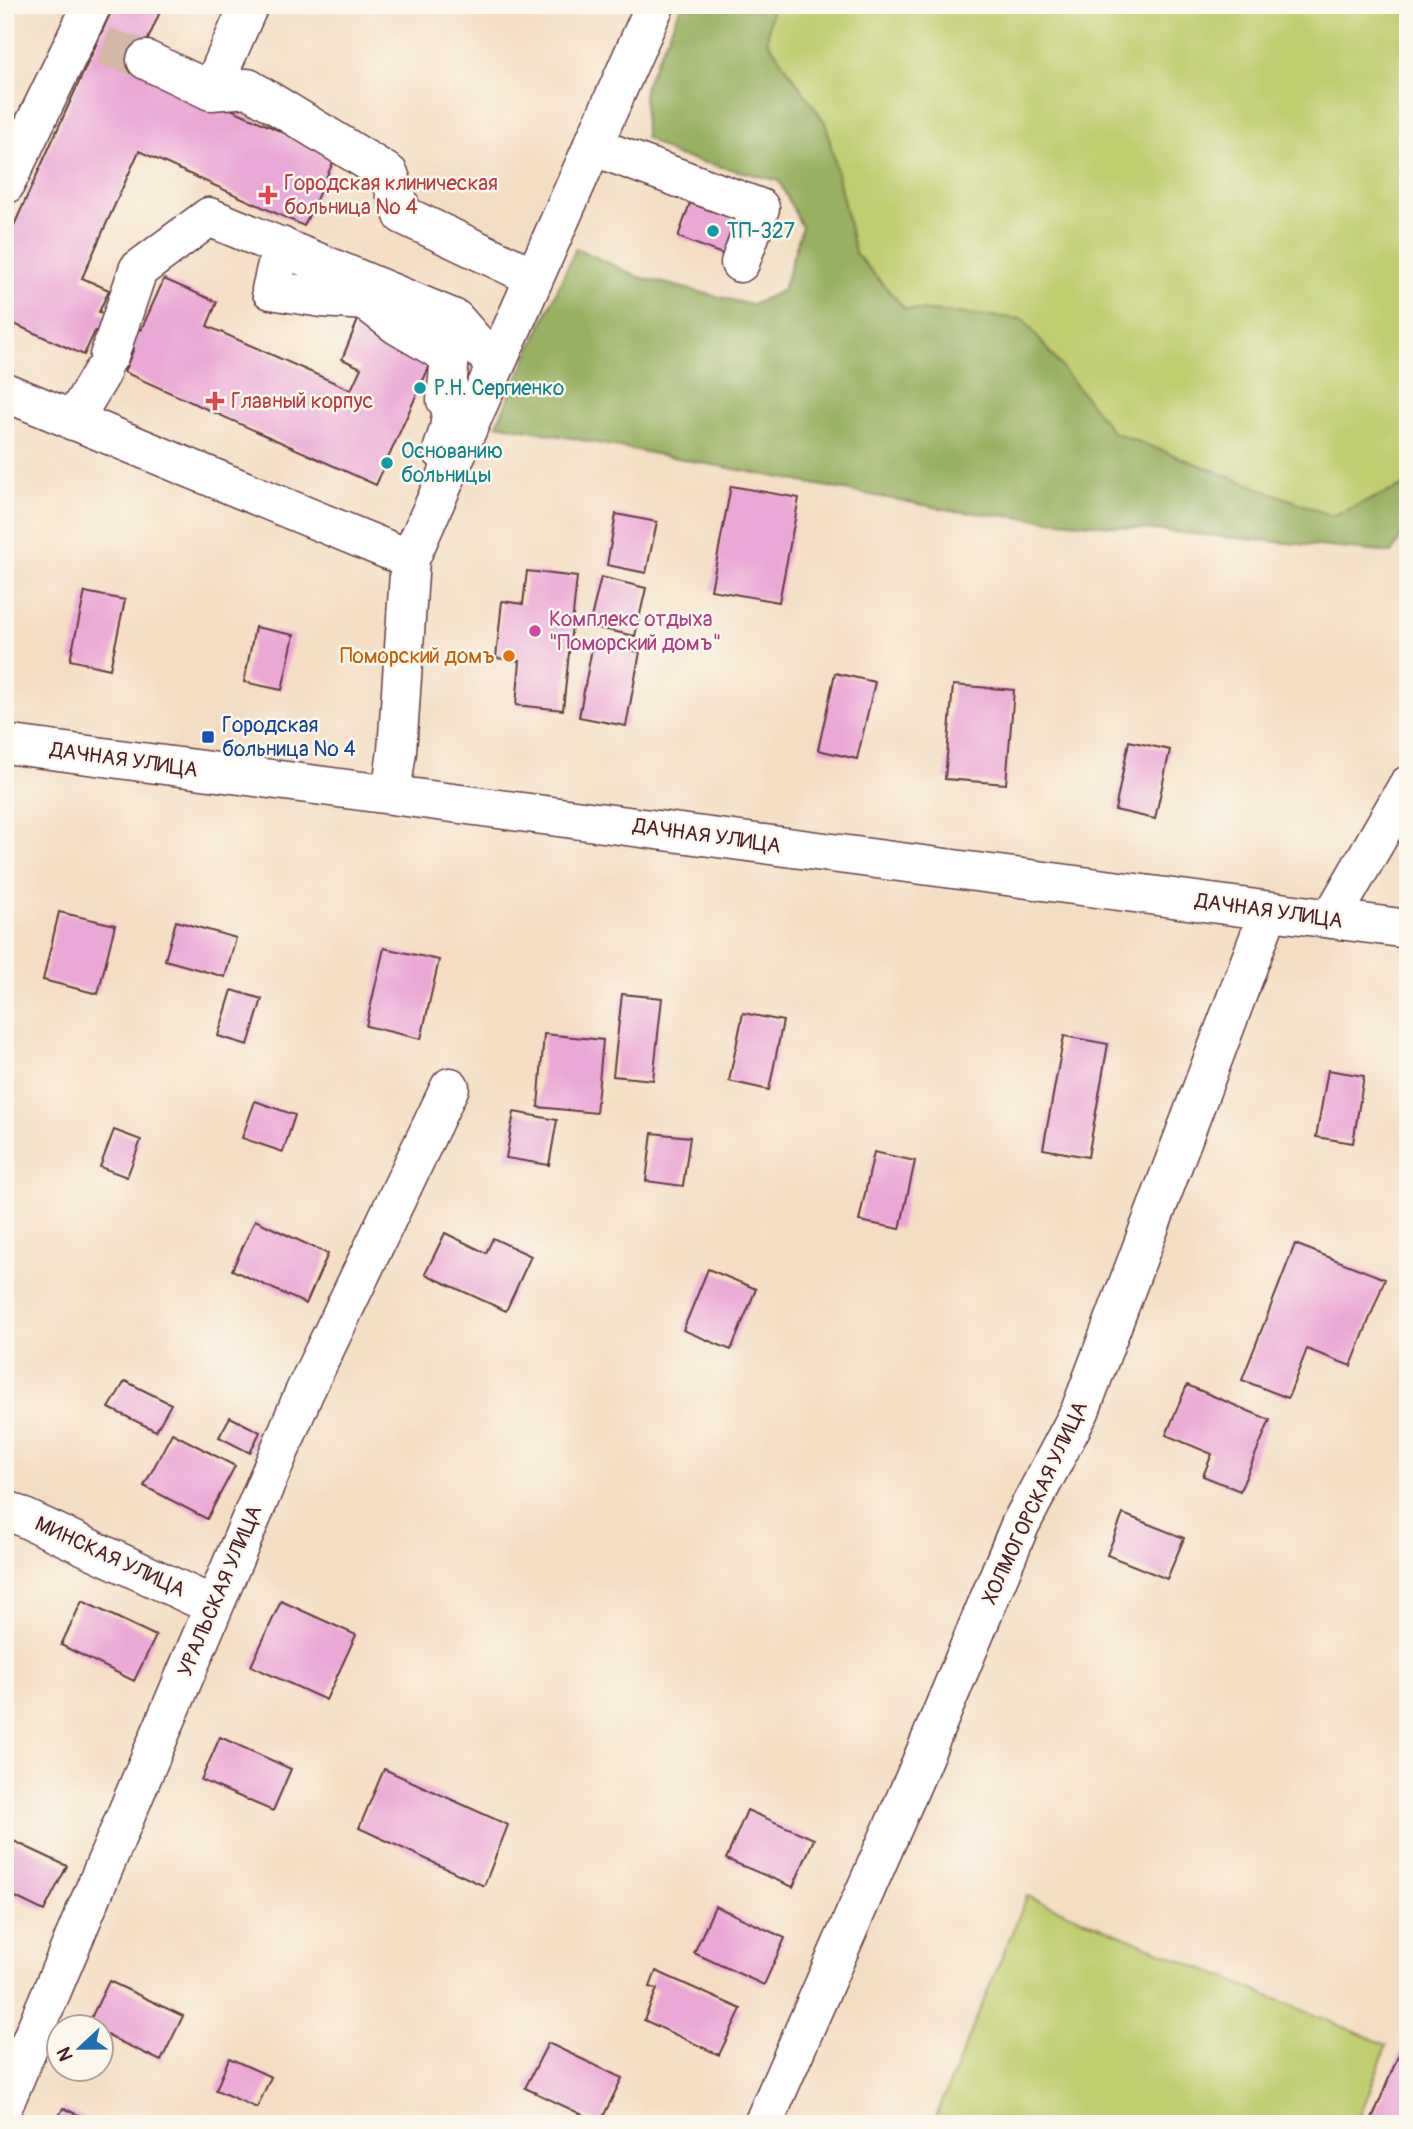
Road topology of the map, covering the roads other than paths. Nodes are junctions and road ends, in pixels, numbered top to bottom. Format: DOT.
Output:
graph roads {
  1 [pos="249,5"];
  2 [pos="655,5"];
  3 [pos="91,29"];
  4 [pos="146,60"];
  5 [pos="211,91"];
  6 [pos="592,146"];
  7 [pos="5,185"];
  8 [pos="281,246"];
  9 [pos="740,263"];
  10 [pos="534,277"];
  11 [pos="495,365"];
  12 [pos="5,393"];
  13 [pos="73,421"];
  14 [pos="427,519"];
  15 [pos="410,559"];
  16 [pos="5,744"];
  17 [pos="1408,785"];
  18 [pos="391,794"];
  19 [pos="1269,911"];
  20 [pos="1331,919"];
  21 [pos="1408,929"];
  22 [pos="450,1087"];
  23 [pos="5,1509"];
  24 [pos="214,1606"];
  25 [pos="7,2095"];
  26 [pos="763,2124"];
  1 -- 5 [label="street"];
  2 -- 6 [label="street"];
  3 -- 7 [label="street"];
  4 -- 5 [label="street"];
  5 -- 10 [label="street"];
  6 -- 9 [label="street"];
  6 -- 10 [label="street"];
  8 -- 11 [label="street"];
  8 -- 13 [label="street"];
  8 -- 14 [label="street"];
  10 -- 11 [label="street"];
  11 -- 14 [label="street"];
  12 -- 13 [label="street"];
  13 -- 15 [label="street"];
  14 -- 15 [label="street"];
  15 -- 18 [label="street"];
  16 -- 18 [label="street, ДАЧНАЯ УЛИЦА"];
  17 -- 20 [label="street"];
  18 -- 19 [label="street, ДАЧНАЯ УЛИЦА"];
  19 -- 20 [label="street, ДАЧНАЯ УЛИЦА"];
  19 -- 26 [label="street, ХОЛМОГОРСКАЯ УЛИЦА"];
  20 -- 21 [label="street, ДАЧНАЯ УЛИЦА"];
  22 -- 24 [label="street, УРАЛЬСКАЯ УЛИЦА"];
  23 -- 24 [label="street, МИНСКАЯ УЛИЦА"];
  24 -- 25 [label="street, УРАЛЬСКАЯ УЛИЦА"];
}
